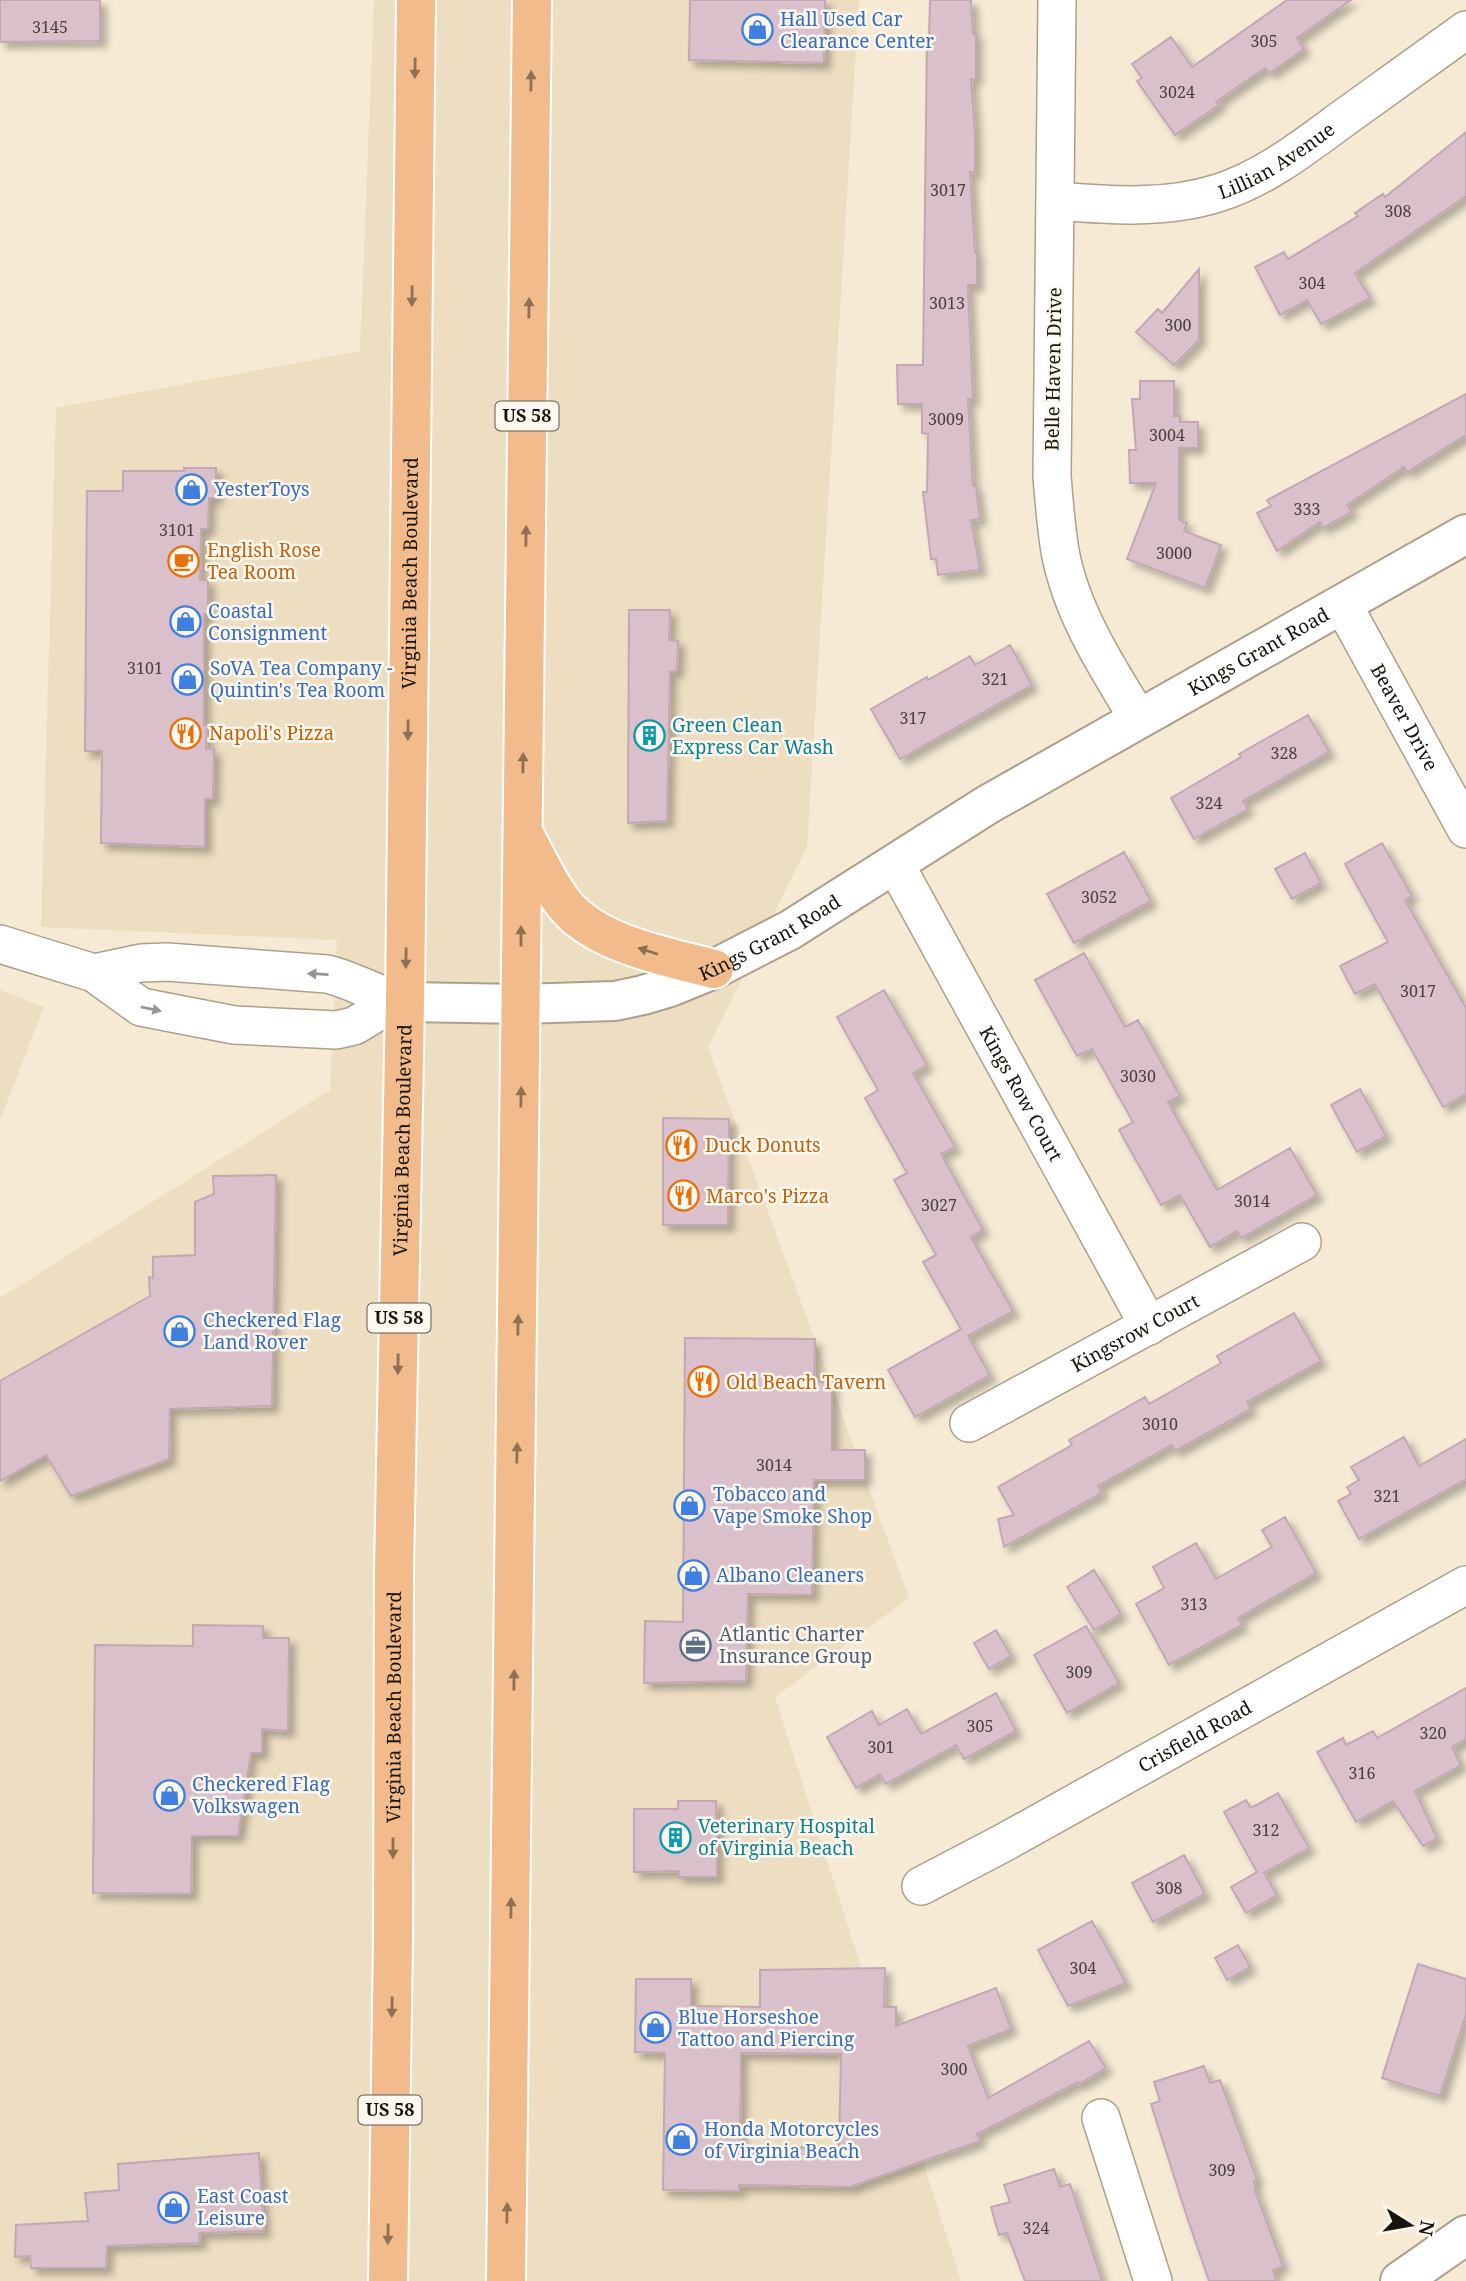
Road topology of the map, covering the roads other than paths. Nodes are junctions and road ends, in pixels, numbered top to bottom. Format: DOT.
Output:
graph roads {
  1 [pos="416,0"];
  2 [pos="532,0"];
  3 [pos="1057,0"];
  4 [pos="1466,30"];
  5 [pos="1055,201"];
  6 [pos="1466,534"];
  7 [pos="1343,605"];
  8 [pos="1138,719"];
  9 [pos="1466,829"];
  10 [pos="522,832"];
  11 [pos="895,864"];
  12 [pos="0,944"];
  13 [pos="714,969"];
  14 [pos="94,973"];
  15 [pos="405,1002"];
  16 [pos="521,1004"];
  17 [pos="1303,1242"];
  18 [pos="1149,1326"];
  19 [pos="969,1423"];
  20 [pos="1466,1585"];
  21 [pos="921,1886"];
  22 [pos="1101,2118"];
  23 [pos="1466,2235"];
  24 [pos="388,2281"];
  25 [pos="506,2281"];
  26 [pos="1153,2281"];
  27 [pos="1401,2281"];
  1 -- 15 [label="main road, Virginia Beach Boulevard / US 58, one-way"];
  10 -- 2 [label="main road, US 58, one-way"];
  3 -- 5 [label="street, Belle Haven Drive"];
  4 -- 5 [label="street, Lillian Avenue"];
  5 -- 8 [label="street, Belle Haven Drive"];
  6 -- 7 [label="street, Kings Grant Road"];
  7 -- 8 [label="street, Kings Grant Road"];
  7 -- 9 [label="street, Beaver Drive"];
  8 -- 11 [label="street, Kings Grant Road"];
  13 -- 10 [label="main road, one-way"];
  16 -- 10 [label="main road, US 58, one-way"];
  11 -- 13 [label="street, Kings Grant Road"];
  11 -- 18 [label="street, Kings Row Court"];
  12 -- 14 [label="street, Kings Grant Road"];
  13 -- 16 [label="street, Kings Grant Road"];
  15 -- 14 [label="street, one-way"];
  14 -- 15 [label="street, Kings Grant Road, one-way"];
  15 -- 16 [label="street, Kings Grant Road"];
  15 -- 24 [label="main road, Virginia Beach Boulevard / US 58, one-way"];
  25 -- 16 [label="main road, US 58, one-way"];
  17 -- 18 [label="street, Kingsrow Court"];
  18 -- 19 [label="street, Kingsrow Court"];
  20 -- 21 [label="street, Crisfield Road"];
  22 -- 26 [label="street"];
  23 -- 27 [label="street"];
}
